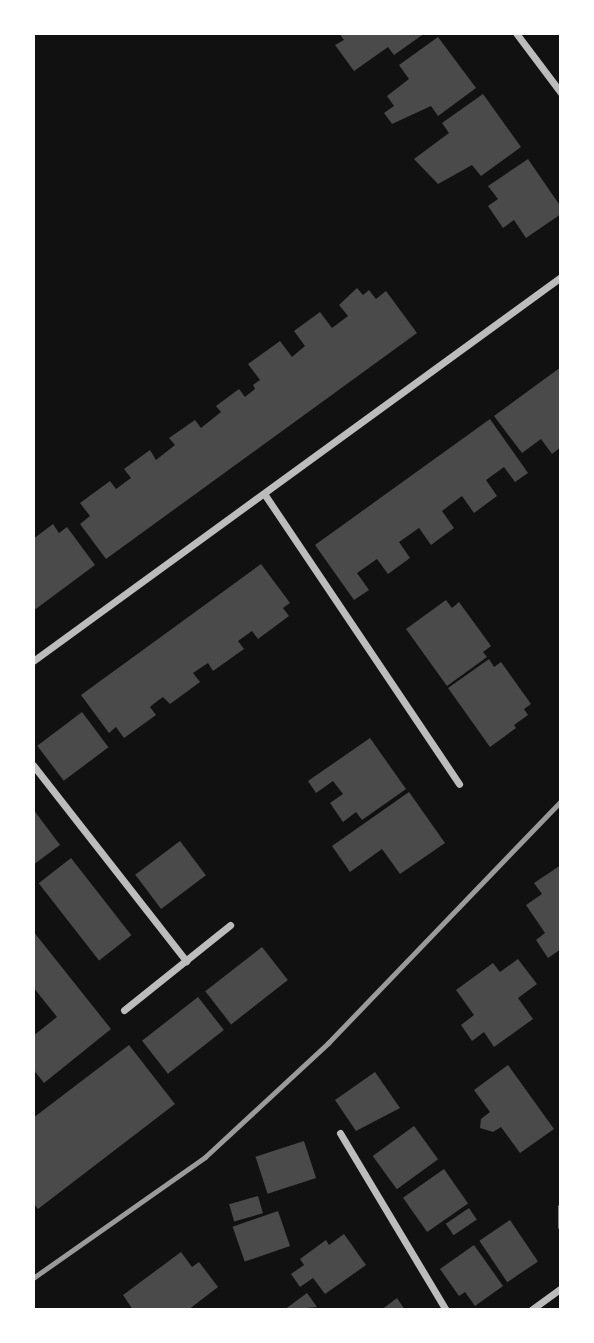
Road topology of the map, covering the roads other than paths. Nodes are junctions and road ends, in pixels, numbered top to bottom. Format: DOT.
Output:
graph roads {
  1 [pos="516,33"];
  2 [pos="561,93"];
  3 [pos="561,276"];
  4 [pos="265,495"];
  5 [pos="33,661"];
  6 [pos="33,765"];
  7 [pos="459,783"];
  8 [pos="230,925"];
  9 [pos="186,961"];
  10 [pos="124,1010"];
  11 [pos="340,1133"];
  12 [pos="561,1288"];
  13 [pos="446,1310"];
  14 [pos="531,1310"];
  1 -- 2 [label="street"];
  3 -- 4 [label="street"];
  4 -- 5 [label="street"];
  4 -- 7 [label="street"];
  6 -- 9 [label="street"];
  8 -- 9 [label="street"];
  9 -- 10 [label="street"];
  11 -- 13 [label="street"];
  12 -- 14 [label="street"];
}
